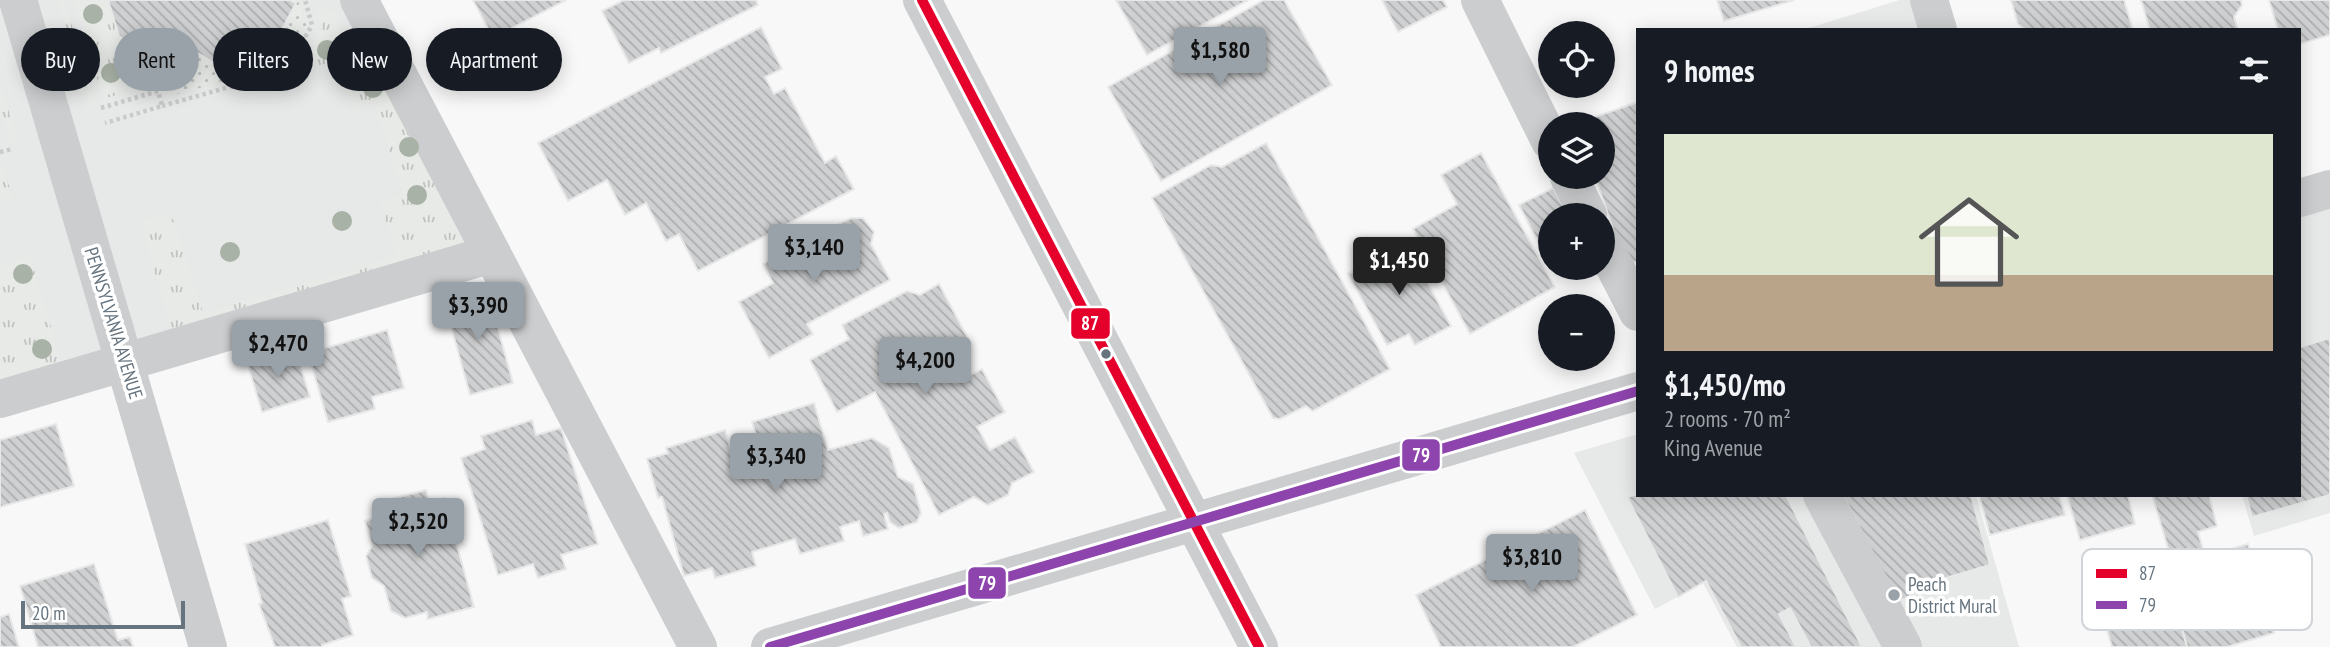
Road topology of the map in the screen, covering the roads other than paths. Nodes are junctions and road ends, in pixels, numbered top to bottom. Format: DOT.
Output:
graph roads {
  1 [pos="18,0"];
  2 [pos="359,0"];
  3 [pos="922,0"];
  4 [pos="1480,0"];
  5 [pos="1929,0"];
  6 [pos="1937,28"];
  7 [pos="1538,117"];
  8 [pos="2330,189"];
  9 [pos="2301,198"];
  10 [pos="492,254"];
  11 [pos="1615,267"];
  12 [pos="1636,308"];
  13 [pos="126,362"];
  14 [pos="1636,392"];
  15 [pos="0,399"];
  16 [pos="1823,497"];
  17 [pos="1194,520"];
  18 [pos="208,647"];
  19 [pos="698,647"];
  20 [pos="770,647"];
  21 [pos="1259,647"];
  22 [pos="1903,647"];
  1 -- 13 [label="street, PENNSYLVANIA AVENUE"];
  2 -- 10 [label="street"];
  3 -- 17 [label="street"];
  4 -- 7 [label="street"];
  5 -- 6 [label="street"];
  8 -- 9 [label="street"];
  10 -- 13 [label="street"];
  10 -- 19 [label="street"];
  11 -- 12 [label="street"];
  13 -- 15 [label="street"];
  13 -- 18 [label="street, PENNSYLVANIA AVENUE"];
  14 -- 17 [label="street"];
  16 -- 22 [label="street"];
  17 -- 20 [label="street"];
  17 -- 21 [label="street"];
}
